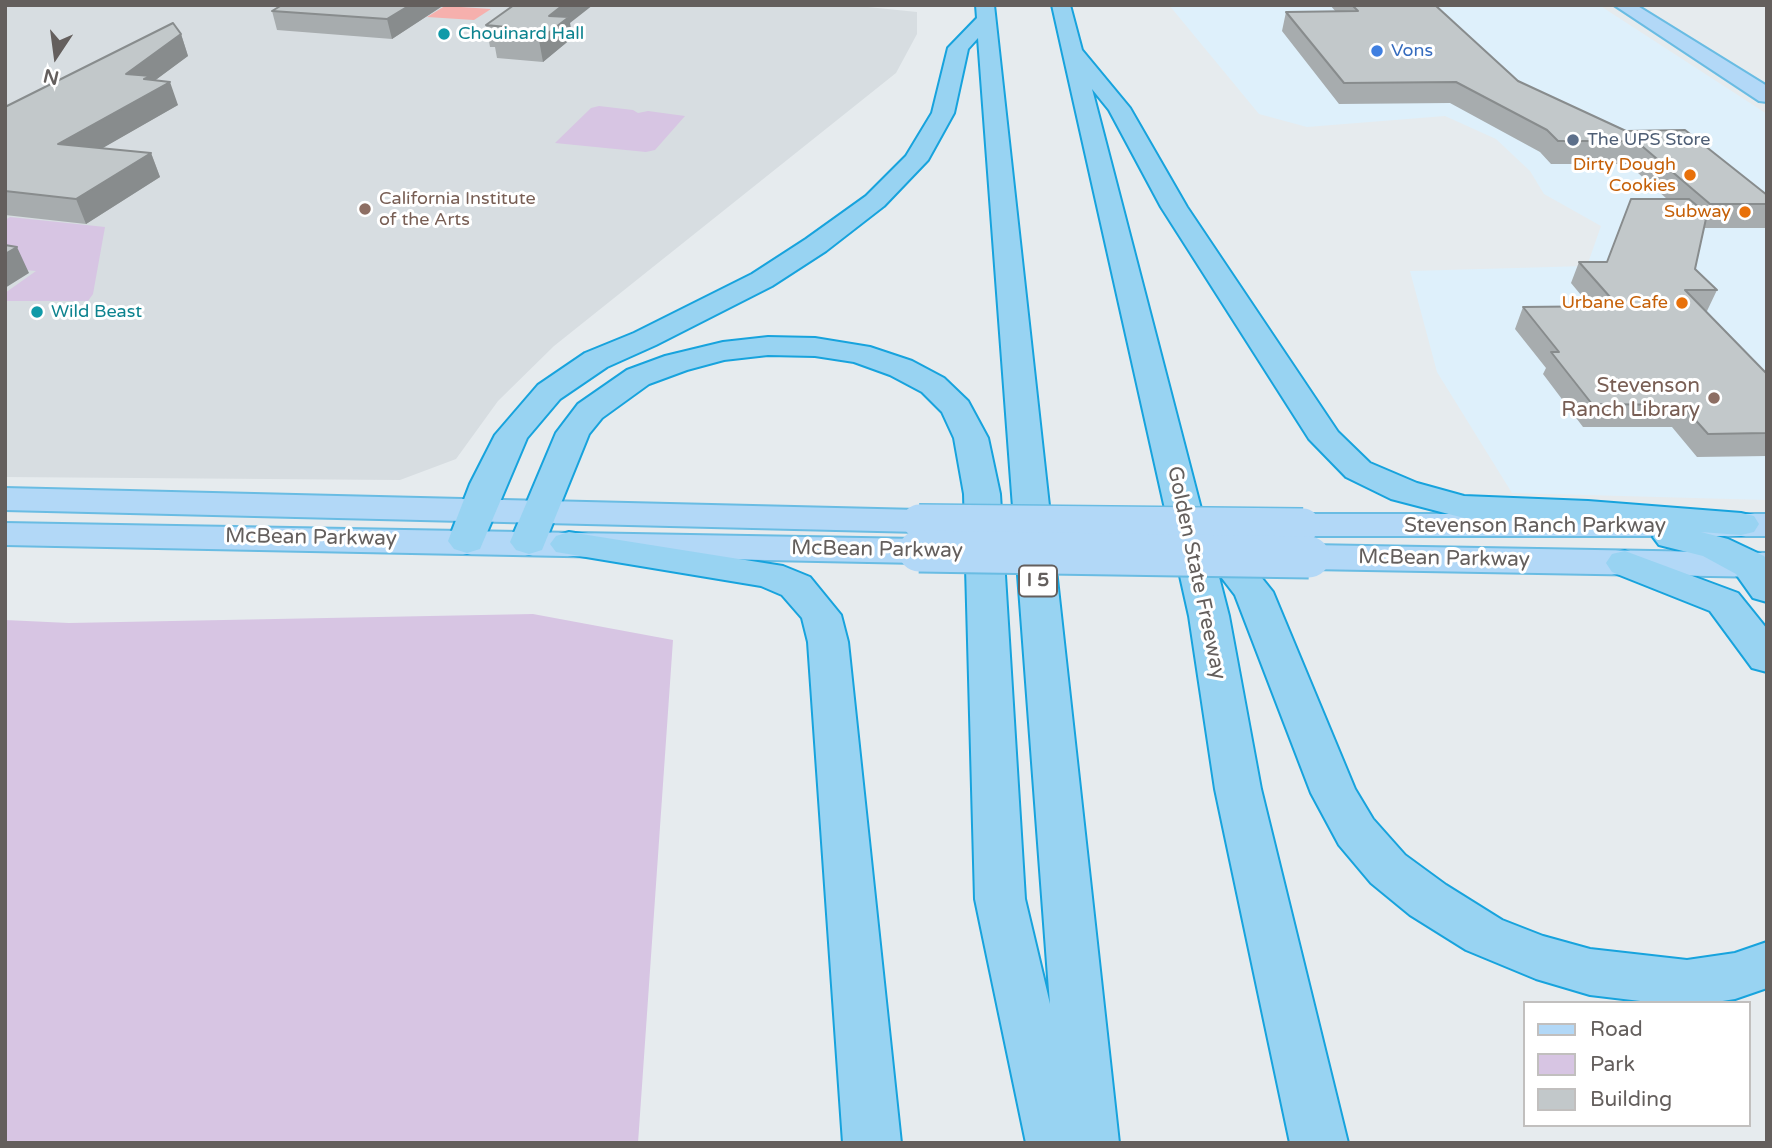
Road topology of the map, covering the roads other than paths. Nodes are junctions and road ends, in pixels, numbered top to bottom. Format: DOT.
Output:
graph roads {
  1 [pos="1061,5"];
  2 [pos="1623,5"];
  3 [pos="1653,5"];
  4 [pos="985,12"];
  5 [pos="1071,48"];
  6 [pos="1767,75"];
  7 [pos="1767,96"];
  8 [pos="5,499"];
  9 [pos="1181,501"];
  10 [pos="1754,524"];
  11 [pos="472,526"];
  12 [pos="1594,527"];
  13 [pos="546,533"];
  14 [pos="5,534"];
  15 [pos="1306,541"];
  16 [pos="1625,563"];
  17 [pos="1761,573"];
  18 [pos="1767,658"];
  19 [pos="1767,965"];
  20 [pos="872,1143"];
  21 [pos="1055,1143"];
  22 [pos="1090,1143"];
  23 [pos="1319,1143"];
  1 -- 5 [label="highway, Golden State Freeway"];
  2 -- 7 [label="main road"];
  3 -- 6 [label="main road"];
  4 -- 11 [label="highway"];
  4 -- 22 [label="highway, I 5"];
  5 -- 9 [label="highway, Golden State Freeway"];
  5 -- 10 [label="highway"];
  8 -- 11 [label="main road, McBean Parkway"];
  9 -- 19 [label="highway"];
  9 -- 23 [label="highway, Golden State Freeway"];
  10 -- 12 [label="main road, Stevenson Ranch Parkway"];
  11 -- 13 [label="main road, McBean Parkway"];
  11 -- 14 [label="main road, McBean Parkway"];
  12 -- 15 [label="main road, Stevenson Ranch Parkway"];
  12 -- 17 [label="highway"];
  13 -- 15 [label="main road, McBean Parkway, bridge"];
  13 -- 20 [label="highway"];
  13 -- 21 [label="highway"];
  15 -- 16 [label="main road, McBean Parkway"];
  16 -- 17 [label="main road, McBean Parkway"];
  16 -- 18 [label="highway"];
}
